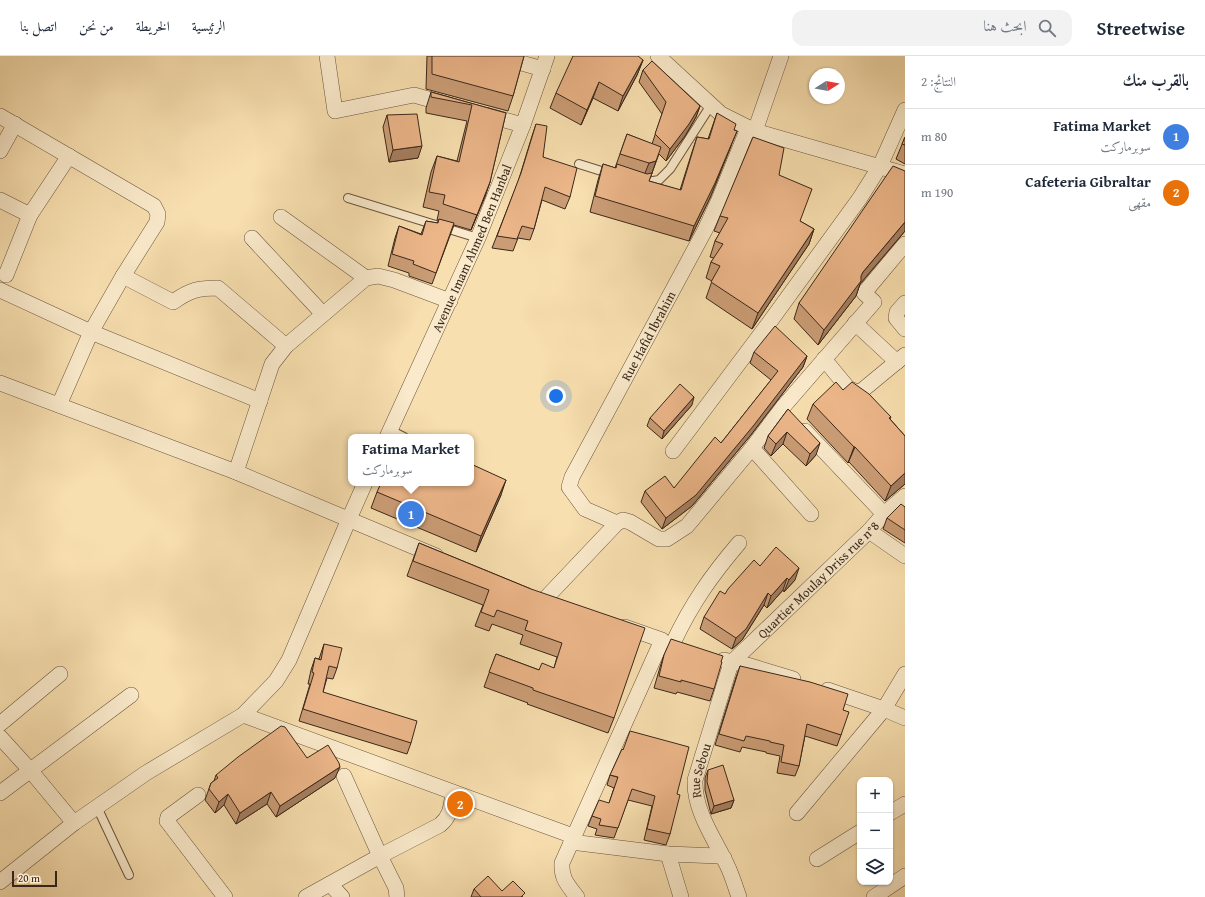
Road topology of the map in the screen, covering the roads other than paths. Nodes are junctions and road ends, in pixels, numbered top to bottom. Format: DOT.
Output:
graph roads {
  1 [pos="327,56"];
  2 [pos="496,56"];
  3 [pos="658,56"];
  4 [pos="782,56"];
  5 [pos="545,62"];
  6 [pos="711,105"];
  7 [pos="905,110"];
  8 [pos="0,116"];
  9 [pos="15,124"];
  10 [pos="523,124"];
  11 [pos="752,129"];
  12 [pos="0,151"];
  13 [pos="69,156"];
  14 [pos="579,164"];
  15 [pos="880,166"];
  16 [pos="905,174"];
  17 [pos="622,177"];
  18 [pos="636,181"];
  19 [pos="348,198"];
  20 [pos="0,200"];
  21 [pos="30,215"];
  22 [pos="281,217"];
  23 [pos="252,238"];
  24 [pos="478,238"];
  25 [pos="905,244"];
  26 [pos="6,275"];
  27 [pos="123,276"];
  28 [pos="366,278"];
  29 [pos="0,290"];
  30 [pos="450,301"];
  31 [pos="905,303"];
  32 [pos="323,314"];
  33 [pos="855,323"];
  34 [pos="905,329"];
  35 [pos="91,332"];
  36 [pos="286,346"];
  37 [pos="901,358"];
  38 [pos="816,361"];
  39 [pos="0,383"];
  40 [pos="260,401"];
  41 [pos="59,405"];
  42 [pos="783,407"];
  43 [pos="388,434"];
  44 [pos="752,448"];
  45 [pos="673,451"];
  46 [pos="236,472"];
  47 [pos="364,486"];
  48 [pos="905,496"];
  49 [pos="811,514"];
  50 [pos="884,514"];
  51 [pos="349,519"];
  52 [pos="617,523"];
  53 [pos="869,531"];
  54 [pos="739,543"];
  55 [pos="905,556"];
  56 [pos="450,562"];
  57 [pos="529,595"];
  58 [pos="544,600"];
  59 [pos="559,605"];
  60 [pos="611,623"];
  61 [pos="668,642"];
  62 [pos="688,648"];
  63 [pos="709,655"];
  64 [pos="731,663"];
  65 [pos="60,674"];
  66 [pos="905,674"];
  67 [pos="131,695"];
  68 [pos="884,709"];
  69 [pos="243,715"];
  70 [pos="905,718"];
  71 [pos="0,724"];
  72 [pos="0,737"];
  73 [pos="30,770"];
  74 [pos="344,776"];
  75 [pos="0,793"];
  76 [pos="453,793"];
  77 [pos="198,795"];
  78 [pos="905,804"];
  79 [pos="97,807"];
  80 [pos="893,811"];
  81 [pos="797,813"];
  82 [pos="74,824"];
  83 [pos="857,834"];
  84 [pos="572,839"];
  85 [pos="668,854"];
  86 [pos="380,856"];
  87 [pos="724,858"];
  88 [pos="817,859"];
  89 [pos="129,875"];
  90 [pos="905,876"];
  91 [pos="0,882"];
  92 [pos="330,884"];
  93 [pos="225,897"];
  94 [pos="306,897"];
  95 [pos="342,897"];
  96 [pos="397,897"];
  97 [pos="577,897"];
  98 [pos="681,897"];
  99 [pos="739,897"];
  100 [pos="874,897"];
  1 -- 10 [label="street"];
  2 -- 5 [label="street"];
  3 -- 6 [label="street"];
  4 -- 11 [label="street"];
  5 -- 10 [label="street, Avenue Imam Ahmed Ben Hanbal"];
  6 -- 11 [label="street"];
  6 -- 18 [label="lane"];
  7 -- 15 [label="street"];
  8 -- 9 [label="street"];
  9 -- 12 [label="street"];
  9 -- 13 [label="street"];
  10 -- 24 [label="street, Avenue Imam Ahmed Ben Hanbal"];
  11 -- 15 [label="street"];
  11 -- 52 [label="street, Rue Hafid Ibrahim"];
  13 -- 21 [label="street"];
  13 -- 27 [label="street"];
  14 -- 17 [label="lane"];
  15 -- 16 [label="street"];
  15 -- 45 [label="street"];
  19 -- 24 [label="lane"];
  20 -- 21 [label="street"];
  21 -- 26 [label="street"];
  22 -- 28 [label="street"];
  23 -- 32 [label="street"];
  24 -- 30 [label="street, Avenue Imam Ahmed Ben Hanbal"];
  25 -- 33 [label="street"];
  27 -- 35 [label="street"];
  27 -- 36 [label="street"];
  28 -- 30 [label="street"];
  28 -- 32 [label="street"];
  29 -- 35 [label="street"];
  30 -- 43 [label="street, Avenue Imam Ahmed Ben Hanbal"];
  31 -- 34 [label="street"];
  32 -- 36 [label="street"];
  33 -- 37 [label="street"];
  33 -- 38 [label="street"];
  35 -- 40 [label="street"];
  35 -- 41 [label="street"];
  36 -- 40 [label="street"];
  37 -- 38 [label="street"];
  38 -- 42 [label="street"];
  39 -- 41 [label="street"];
  40 -- 46 [label="street"];
  41 -- 46 [label="street"];
  42 -- 44 [label="street"];
  42 -- 50 [label="street"];
  44 -- 49 [label="street"];
  44 -- 52 [label="street"];
  46 -- 51 [label="street"];
  47 -- 51 [label="street"];
  48 -- 50 [label="street, Quartier Moulay Driss rue n°8"];
  50 -- 53 [label="street, Quartier Moulay Driss rue n°8"];
  51 -- 56 [label="street"];
  51 -- 69 [label="street"];
  52 -- 58 [label="street"];
  53 -- 55 [label="street"];
  53 -- 64 [label="street, Quartier Moulay Driss rue n°8"];
  54 -- 61 [label="street"];
  57 -- 58 [label="street"];
  58 -- 59 [label="street"];
  60 -- 61 [label="street"];
  61 -- 62 [label="street"];
  61 -- 84 [label="street"];
  63 -- 64 [label="street"];
  64 -- 68 [label="street"];
  64 -- 87 [label="street, Rue Sebou"];
  65 -- 71 [label="street"];
  66 -- 68 [label="street"];
  67 -- 73 [label="street"];
  68 -- 70 [label="street"];
  68 -- 81 [label="street"];
  69 -- 76 [label="street"];
  69 -- 79 [label="street"];
  72 -- 73 [label="street"];
  73 -- 75 [label="street"];
  73 -- 82 [label="street"];
  74 -- 86 [label="street"];
  76 -- 84 [label="street"];
  76 -- 86 [label="street"];
  77 -- 93 [label="street"];
  78 -- 80 [label="street"];
  79 -- 82 [label="street"];
  79 -- 89 [label="lane"];
  82 -- 91 [label="street"];
  83 -- 88 [label="street"];
  84 -- 85 [label="street"];
  84 -- 97 [label="street"];
  85 -- 87 [label="street"];
  85 -- 98 [label="street"];
  86 -- 92 [label="street"];
  86 -- 96 [label="street"];
  87 -- 99 [label="street, Rue Sebou"];
  90 -- 100 [label="street"];
  92 -- 94 [label="street"];
  92 -- 95 [label="street"];
}
